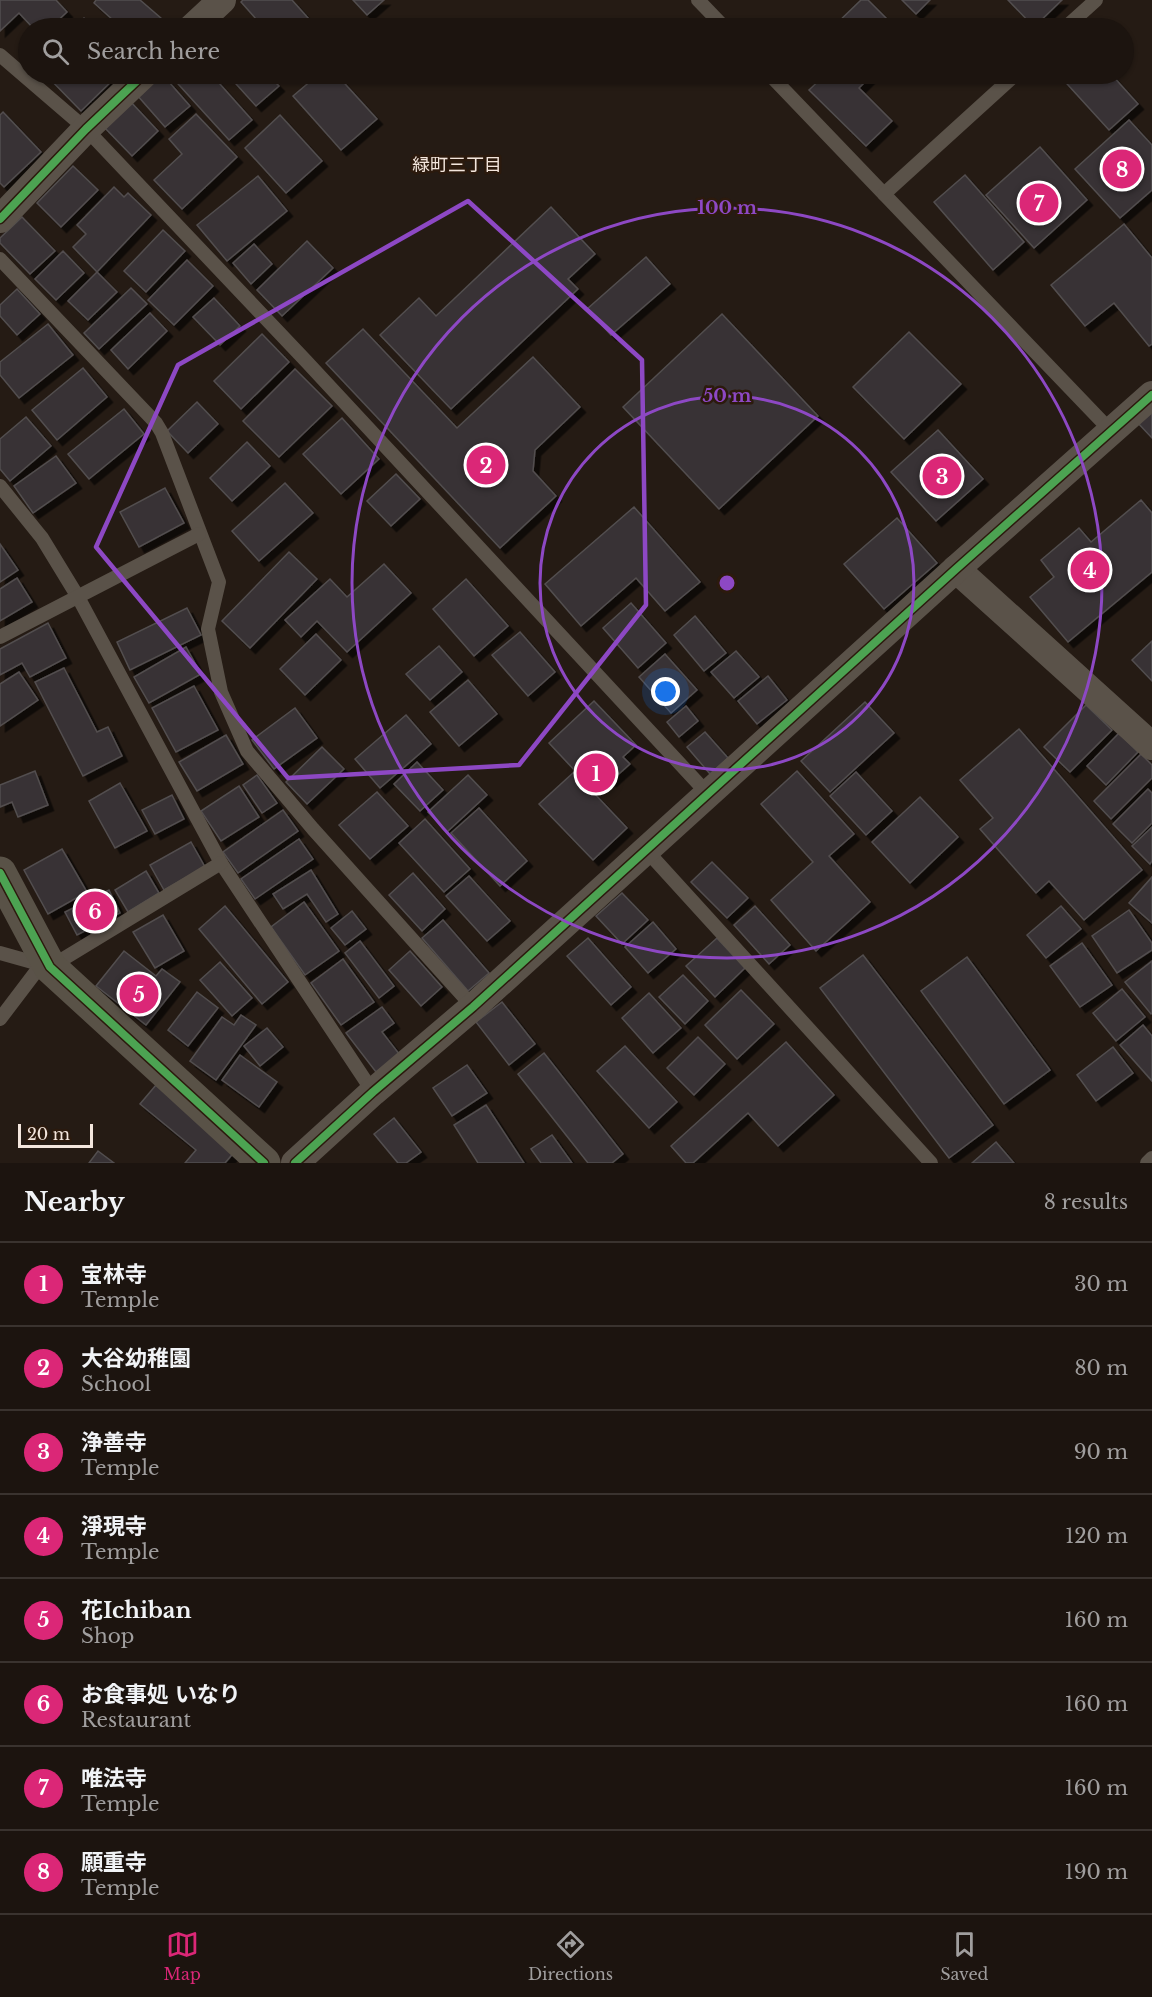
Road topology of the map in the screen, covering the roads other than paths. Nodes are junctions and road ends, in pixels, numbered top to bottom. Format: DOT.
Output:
graph roads {
  1 [pos="222,0"];
  2 [pos="698,0"];
  3 [pos="1096,0"];
  4 [pos="203,18"];
  5 [pos="715,18"];
  6 [pos="1076,18"];
  7 [pos="0,55"];
  8 [pos="18,70"];
  9 [pos="34,84"];
  10 [pos="133,84"];
  11 [pos="778,84"];
  12 [pos="1005,84"];
  13 [pos="86,129"];
  14 [pos="884,194"];
  15 [pos="0,219"];
  16 [pos="0,259"];
  17 [pos="1152,395"];
  18 [pos="1111,431"];
  19 [pos="0,486"];
  20 [pos="199,534"];
  21 [pos="956,569"];
  22 [pos="78,597"];
  23 [pos="0,637"];
  24 [pos="1152,746"];
  25 [pos="708,794"];
  26 [pos="646,850"];
  27 [pos="221,864"];
  28 [pos="0,873"];
  29 [pos="0,953"];
  30 [pos="45,966"];
  31 [pos="473,1007"];
  32 [pos="0,1019"];
  33 [pos="372,1092"];
  34 [pos="1152,1158"];
  35 [pos="264,1163"];
  36 [pos="295,1163"];
  37 [pos="931,1163"];
  38 [pos="1147,1163"];
  1 -- 4 [label="street"];
  2 -- 5 [label="lane"];
  3 -- 6 [label="lane"];
  7 -- 8 [label="lane"];
  9 -- 13 [label="lane"];
  10 -- 13 [label="street"];
  11 -- 14 [label="lane"];
  12 -- 14 [label="lane"];
  13 -- 15 [label="street"];
  13 -- 25 [label="lane"];
  14 -- 18 [label="lane"];
  16 -- 20 [label="lane"];
  17 -- 18 [label="street"];
  18 -- 21 [label="street"];
  19 -- 22 [label="lane"];
  20 -- 22 [label="lane"];
  20 -- 31 [label="lane"];
  21 -- 24 [label="street"];
  21 -- 25 [label="street"];
  22 -- 23 [label="lane"];
  22 -- 27 [label="lane"];
  25 -- 26 [label="street"];
  26 -- 31 [label="street"];
  26 -- 37 [label="lane"];
  27 -- 30 [label="lane"];
  27 -- 33 [label="lane"];
  28 -- 30 [label="street"];
  29 -- 30 [label="lane"];
  30 -- 32 [label="lane"];
  30 -- 35 [label="street"];
  31 -- 33 [label="street"];
  33 -- 36 [label="street"];
  34 -- 38 [label="lane"];
}
